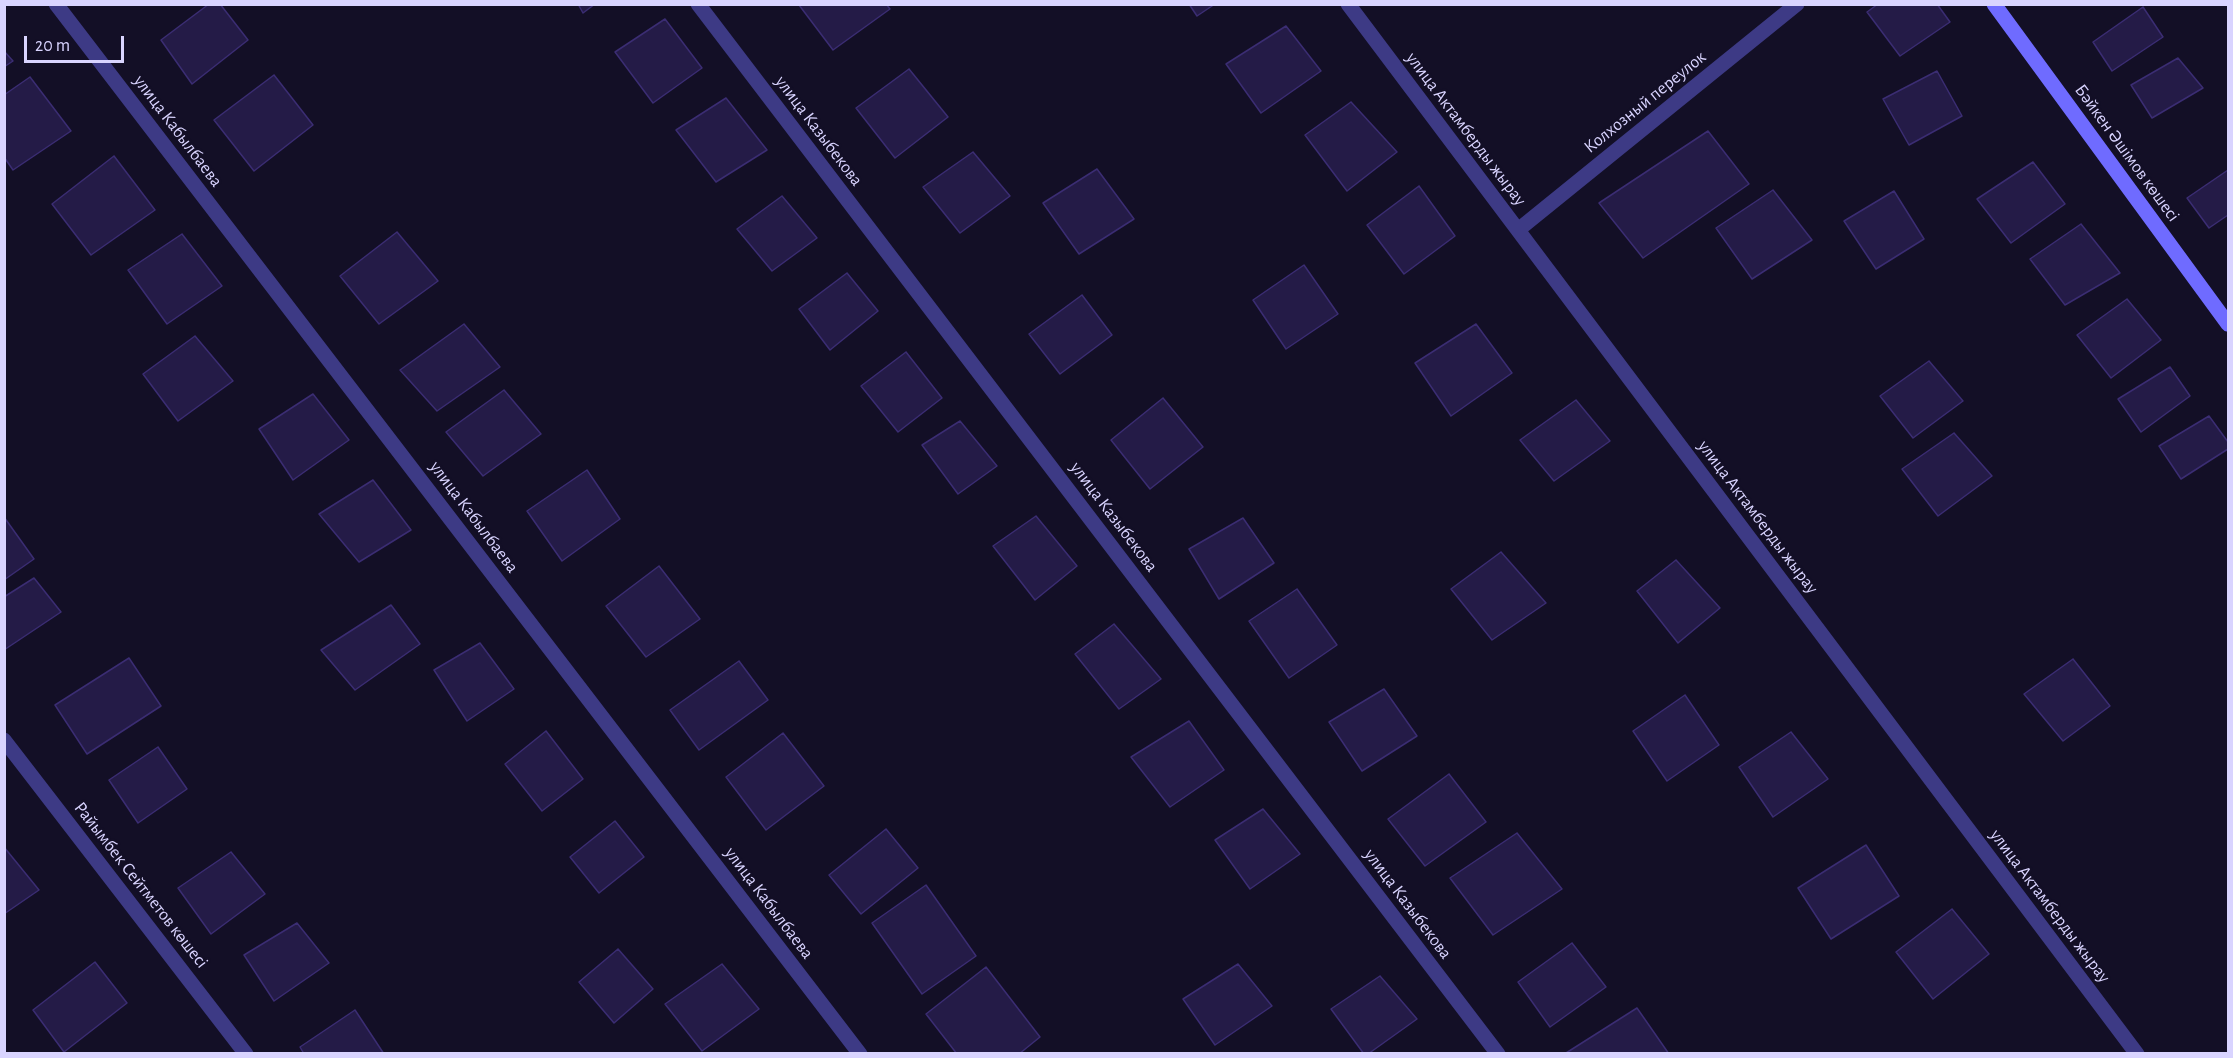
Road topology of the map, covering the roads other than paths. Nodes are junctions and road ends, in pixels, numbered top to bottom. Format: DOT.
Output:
graph roads {
  1 [pos="57,4"];
  2 [pos="698,4"];
  3 [pos="1348,4"];
  4 [pos="1797,4"];
  5 [pos="1994,4"];
  6 [pos="1518,230"];
  7 [pos="2229,324"];
  8 [pos="4,740"];
  9 [pos="246,1053"];
  10 [pos="860,1053"];
  11 [pos="1498,1053"];
  12 [pos="2138,1053"];
  1 -- 10 [label="street, улица Кабылбаева"];
  2 -- 11 [label="street, улица Казыбекова"];
  3 -- 6 [label="street, улица Актамберды жырау"];
  4 -- 6 [label="street, Колхозный переулок"];
  5 -- 7 [label="main road, Бәйкен Әшімов көшесі"];
  6 -- 12 [label="street, улица Актамберды жырау"];
  8 -- 9 [label="street, Райымбек Сейтметов көшесі"];
}
